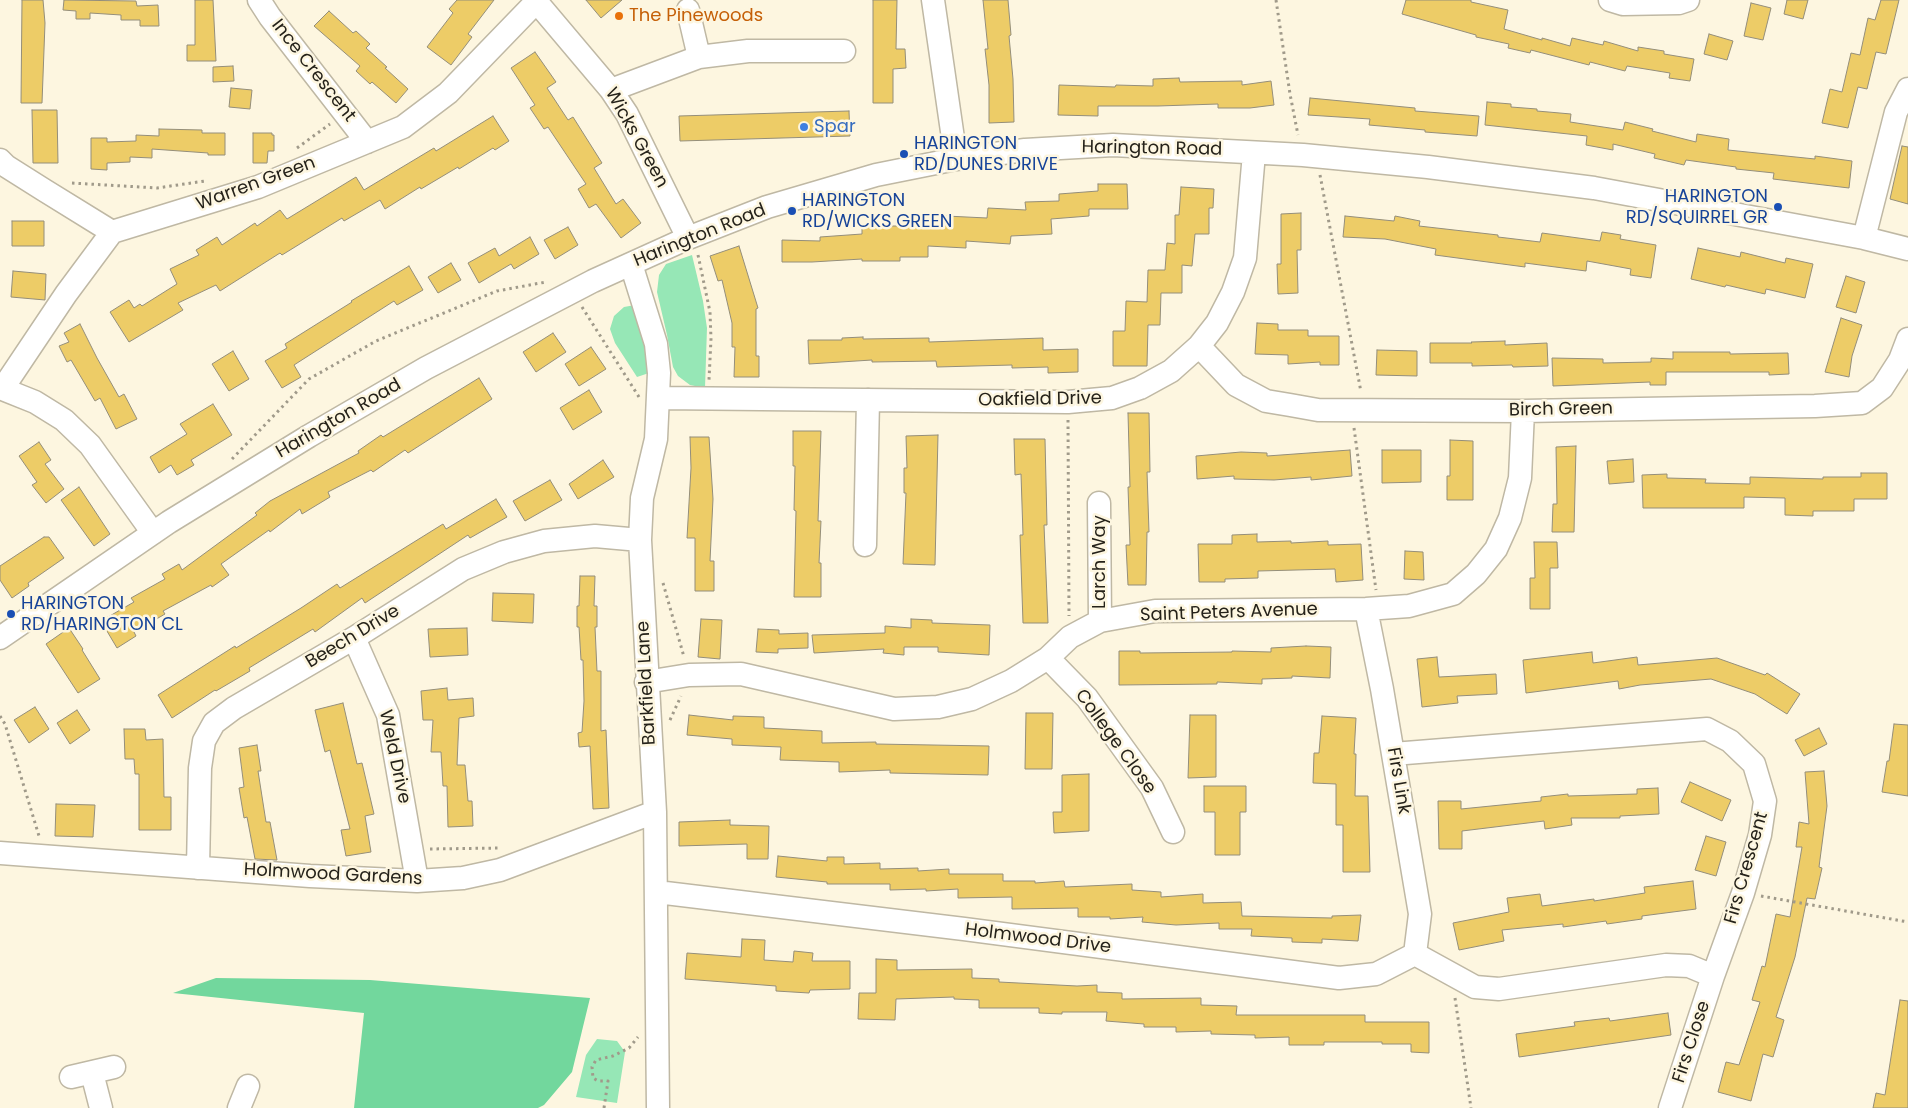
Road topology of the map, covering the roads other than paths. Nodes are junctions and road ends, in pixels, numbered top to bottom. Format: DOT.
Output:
graph roads {
  1 [pos="259,0"];
  2 [pos="933,0"];
  3 [pos="1610,0"];
  4 [pos="1688,0"];
  5 [pos="536,1"];
  6 [pos="688,10"];
  7 [pos="844,51"];
  8 [pos="699,58"];
  9 [pos="1908,89"];
  10 [pos="611,90"];
  11 [pos="368,142"];
  12 [pos="1254,152"];
  13 [pos="956,159"];
  14 [pos="0,160"];
  15 [pos="112,232"];
  16 [pos="690,237"];
  17 [pos="1864,238"];
  18 [pos="1908,249"];
  19 [pos="631,264"];
  20 [pos="1908,339"];
  21 [pos="1199,346"];
  22 [pos="1,388"];
  23 [pos="650,399"];
  24 [pos="868,400"];
  25 [pos="1523,411"];
  26 [pos="1099,503"];
  27 [pos="153,533"];
  28 [pos="640,540"];
  29 [pos="865,545"];
  30 [pos="1372,609"];
  31 [pos="1100,621"];
  32 [pos="0,638"];
  33 [pos="354,638"];
  34 [pos="1048,658"];
  35 [pos="646,682"];
  36 [pos="1393,754"];
  37 [pos="655,812"];
  38 [pos="1173,832"];
  39 [pos="0,853"];
  40 [pos="198,868"];
  41 [pos="417,881"];
  42 [pos="657,892"];
  43 [pos="1415,954"];
  44 [pos="1713,976"];
  45 [pos="114,1067"];
  46 [pos="248,1086"];
  47 [pos="100,1108"];
  48 [pos="239,1108"];
  49 [pos="658,1108"];
  50 [pos="1670,1108"];
  1 -- 11 [label="street, Ince Crescent"];
  2 -- 13 [label="street"];
  3 -- 4 [label="street"];
  5 -- 10 [label="street, Wicks Green"];
  5 -- 11 [label="street, Warren Green"];
  6 -- 8 [label="street"];
  7 -- 8 [label="street"];
  8 -- 10 [label="street"];
  9 -- 17 [label="street"];
  10 -- 16 [label="street, Wicks Green"];
  11 -- 15 [label="street, Warren Green"];
  12 -- 13 [label="street, Harington Road"];
  12 -- 17 [label="street, Harington Road"];
  12 -- 21 [label="street, Oakfield Drive"];
  13 -- 16 [label="street, Harington Road"];
  14 -- 15 [label="street"];
  15 -- 22 [label="street"];
  16 -- 19 [label="street, Harington Road"];
  17 -- 18 [label="street, Harington Road"];
  19 -- 23 [label="street, Barkfield Lane"];
  19 -- 27 [label="street, Harington Road"];
  20 -- 25 [label="street, Birch Green"];
  21 -- 24 [label="street, Oakfield Drive"];
  21 -- 25 [label="street, Birch Green"];
  22 -- 27 [label="street"];
  23 -- 24 [label="street, Oakfield Drive"];
  23 -- 28 [label="street, Barkfield Lane"];
  24 -- 29 [label="street"];
  25 -- 30 [label="street, Saint Peters Avenue"];
  26 -- 31 [label="street, Larch Way"];
  27 -- 32 [label="street, Harington Road"];
  28 -- 33 [label="street, Beech Drive"];
  28 -- 35 [label="street, Barkfield Lane"];
  30 -- 31 [label="street, Saint Peters Avenue"];
  30 -- 36 [label="street, Firs Link"];
  31 -- 34 [label="street, Saint Peters Avenue"];
  33 -- 40 [label="street, Beech Drive"];
  33 -- 41 [label="street, Weld Drive"];
  34 -- 35 [label="street, Saint Peters Avenue"];
  34 -- 38 [label="street, College Close"];
  35 -- 37 [label="street, Barkfield Lane"];
  36 -- 43 [label="street, Firs Link"];
  36 -- 44 [label="street, Firs Crescent"];
  37 -- 41 [label="street, Holmwood Gardens"];
  37 -- 42 [label="street, Barkfield Lane"];
  39 -- 40 [label="street, Holmwood Gardens"];
  40 -- 41 [label="street, Holmwood Gardens"];
  42 -- 43 [label="street, Holmwood Drive"];
  42 -- 49 [label="street, Barkfield Lane"];
  43 -- 44 [label="street"];
  44 -- 50 [label="street, Firs Close"];
  45 -- 47 [label="street"];
  46 -- 48 [label="street"];
}
